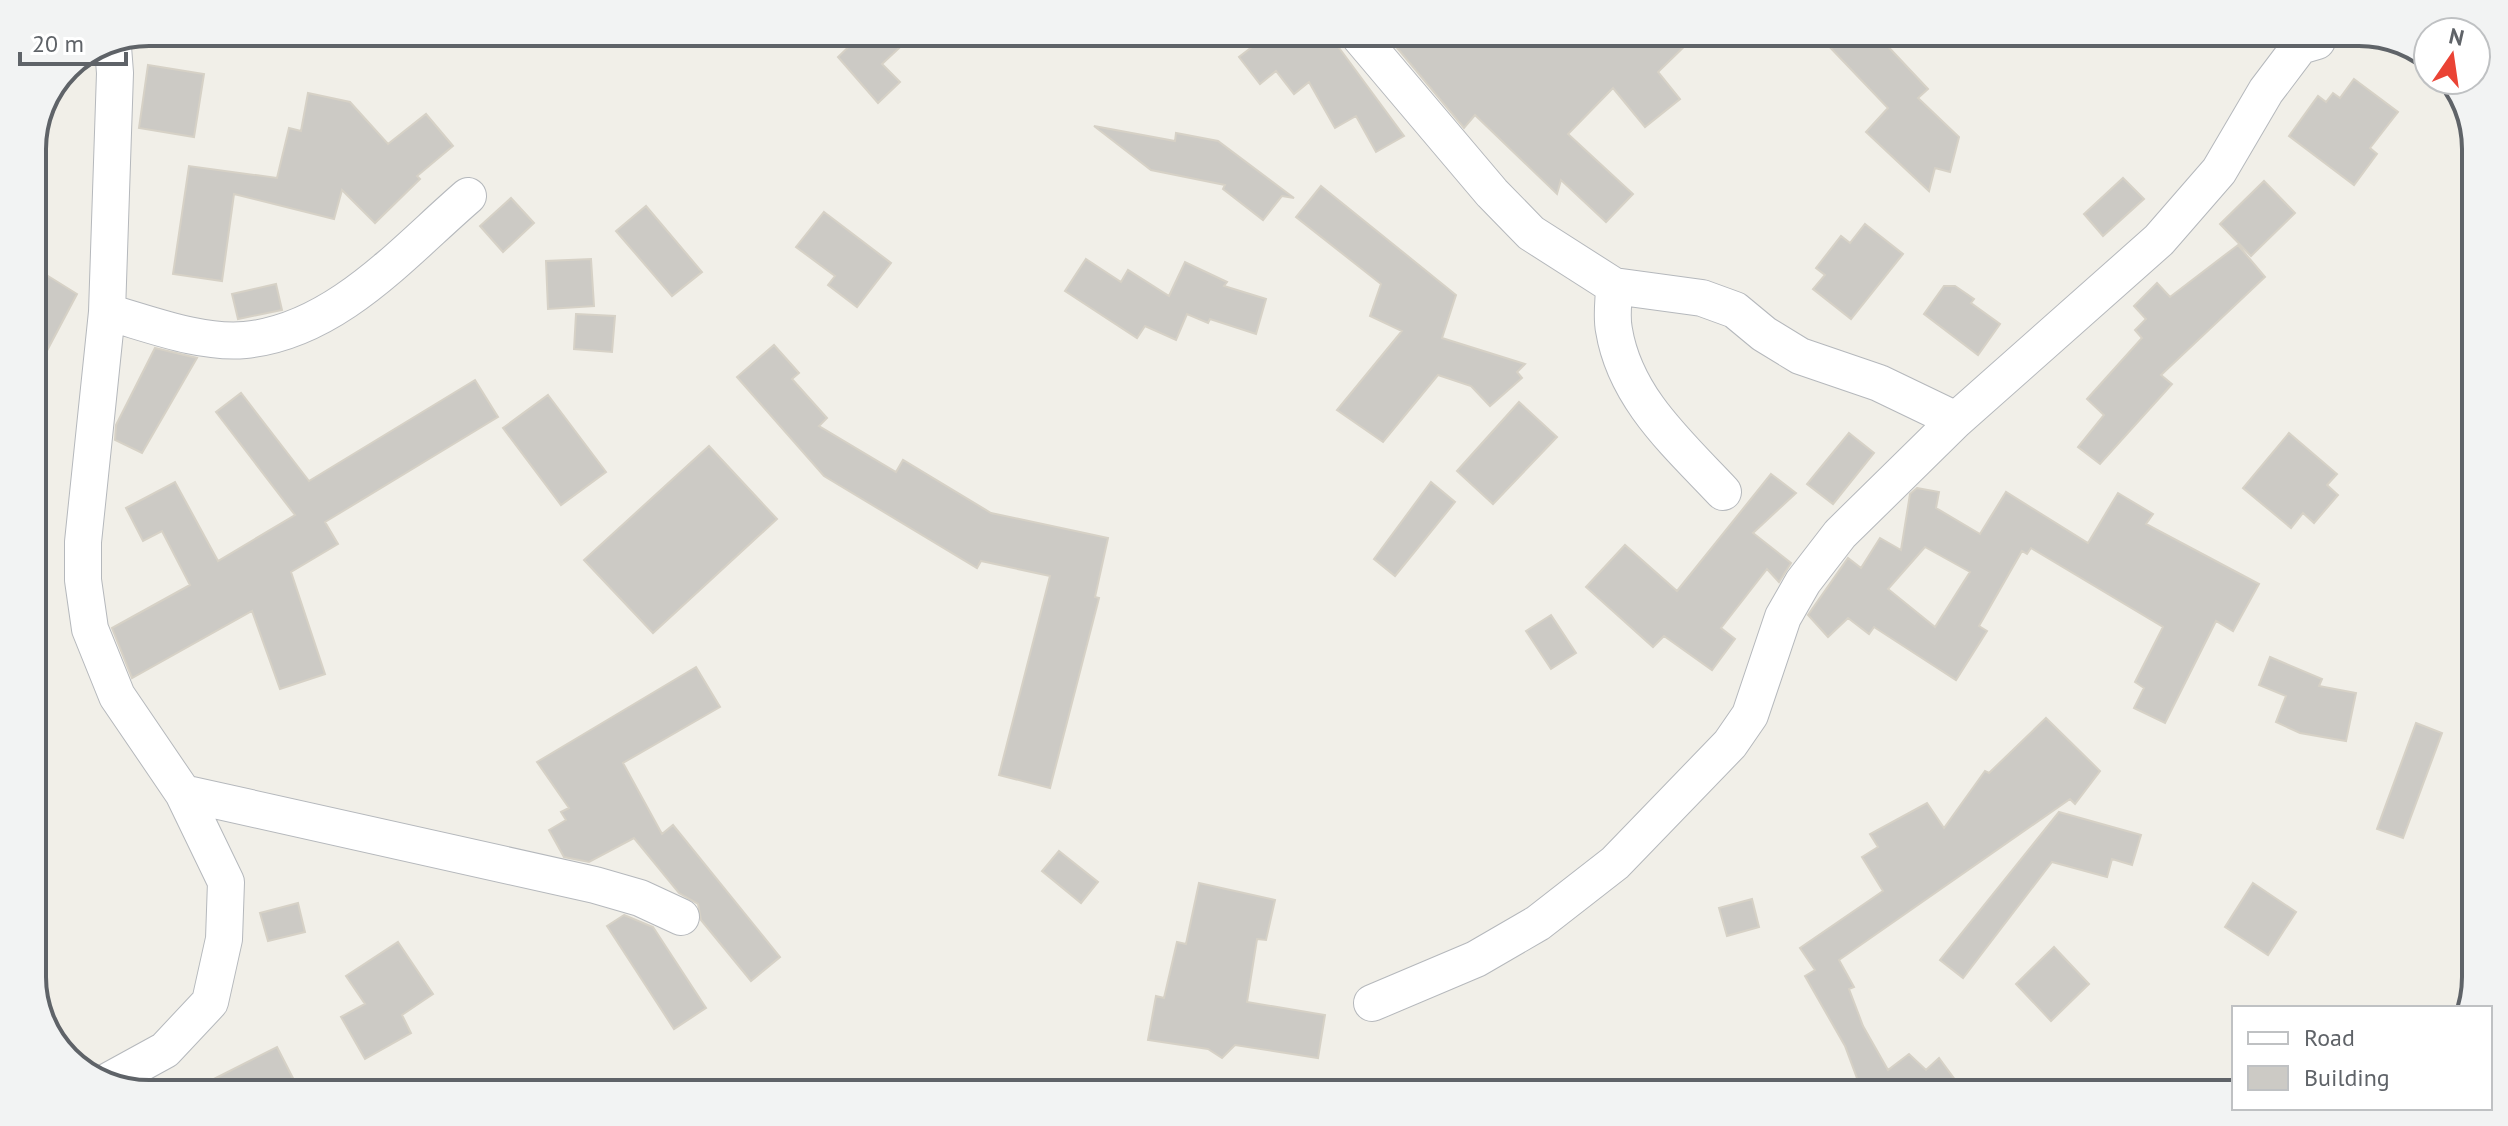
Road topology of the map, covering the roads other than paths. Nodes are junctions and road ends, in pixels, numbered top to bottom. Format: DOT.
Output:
graph roads {
  1 [pos="1368,46"];
  2 [pos="2301,46"];
  3 [pos="113,52"];
  4 [pos="468,196"];
  5 [pos="1614,286"];
  6 [pos="107,312"];
  7 [pos="1956,420"];
  8 [pos="1723,492"];
  9 [pos="183,793"];
  10 [pos="681,917"];
  11 [pos="1372,1003"];
  12 [pos="119,1075"];
  1 -- 5 [label="street"];
  2 -- 7 [label="street"];
  3 -- 6 [label="street"];
  4 -- 6 [label="street"];
  5 -- 7 [label="street"];
  5 -- 8 [label="street"];
  6 -- 9 [label="street"];
  7 -- 11 [label="street"];
  9 -- 10 [label="street"];
  9 -- 12 [label="street"];
}
